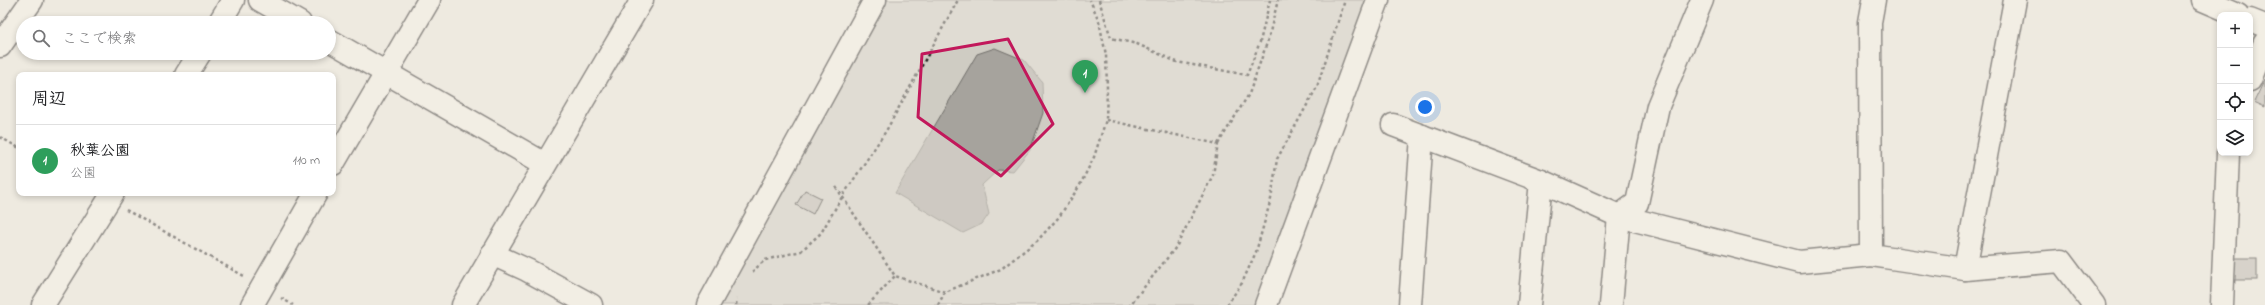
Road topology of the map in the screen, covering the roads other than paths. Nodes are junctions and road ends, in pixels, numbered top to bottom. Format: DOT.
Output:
graph roads {
  1 [pos="32,0"];
  2 [pos="233,0"];
  3 [pos="260,0"];
  4 [pos="429,0"];
  5 [pos="642,0"];
  6 [pos="874,0"];
  7 [pos="1378,0"];
  8 [pos="1702,0"];
  9 [pos="1874,0"];
  10 [pos="2015,0"];
  11 [pos="2213,2"];
  12 [pos="2232,12"];
  13 [pos="21,16"];
  14 [pos="223,16"];
  15 [pos="288,16"];
  16 [pos="2253,21"];
  17 [pos="16,23"];
  18 [pos="2265,26"];
  19 [pos="2265,42"];
  20 [pos="336,44"];
  21 [pos="0,46"];
  22 [pos="196,60"];
  23 [pos="188,72"];
  24 [pos="2253,72"];
  25 [pos="386,73"];
  26 [pos="1393,125"];
  27 [pos="1422,136"];
  28 [pos="2228,156"];
  29 [pos="336,159"];
  30 [pos="544,164"];
  31 [pos="1541,181"];
  32 [pos="111,196"];
  33 [pos="314,196"];
  34 [pos="1619,216"];
  35 [pos="492,254"];
  36 [pos="1871,255"];
  37 [pos="1965,269"];
  38 [pos="43,305"];
  39 [pos="252,305"];
  40 [pos="463,305"];
  41 [pos="591,305"];
  42 [pos="708,305"];
  43 [pos="1266,305"];
  44 [pos="1410,305"];
  45 [pos="1529,305"];
  46 [pos="1611,305"];
  47 [pos="2094,305"];
  48 [pos="2222,305"];
  1 -- 13 [label="street"];
  2 -- 14 [label="street"];
  3 -- 15 [label="street"];
  4 -- 25 [label="street"];
  5 -- 30 [label="street"];
  6 -- 42 [label="street"];
  7 -- 43 [label="street"];
  8 -- 34 [label="street"];
  9 -- 36 [label="street"];
  10 -- 37 [label="street"];
  11 -- 12 [label="street"];
  16 -- 18 [label="street"];
  17 -- 21 [label="street"];
  19 -- 24 [label="street"];
  20 -- 25 [label="street"];
  22 -- 23 [label="street"];
  25 -- 29 [label="street"];
  25 -- 30 [label="street"];
  26 -- 27 [label="street"];
  27 -- 31 [label="street"];
  27 -- 44 [label="street"];
  28 -- 48 [label="street"];
  30 -- 35 [label="street"];
  31 -- 34 [label="street"];
  31 -- 45 [label="street"];
  32 -- 38 [label="street"];
  33 -- 39 [label="street"];
  34 -- 36 [label="street"];
  34 -- 46 [label="street"];
  35 -- 40 [label="street"];
  35 -- 41 [label="street"];
  36 -- 37 [label="street"];
  37 -- 47 [label="street"];
}
